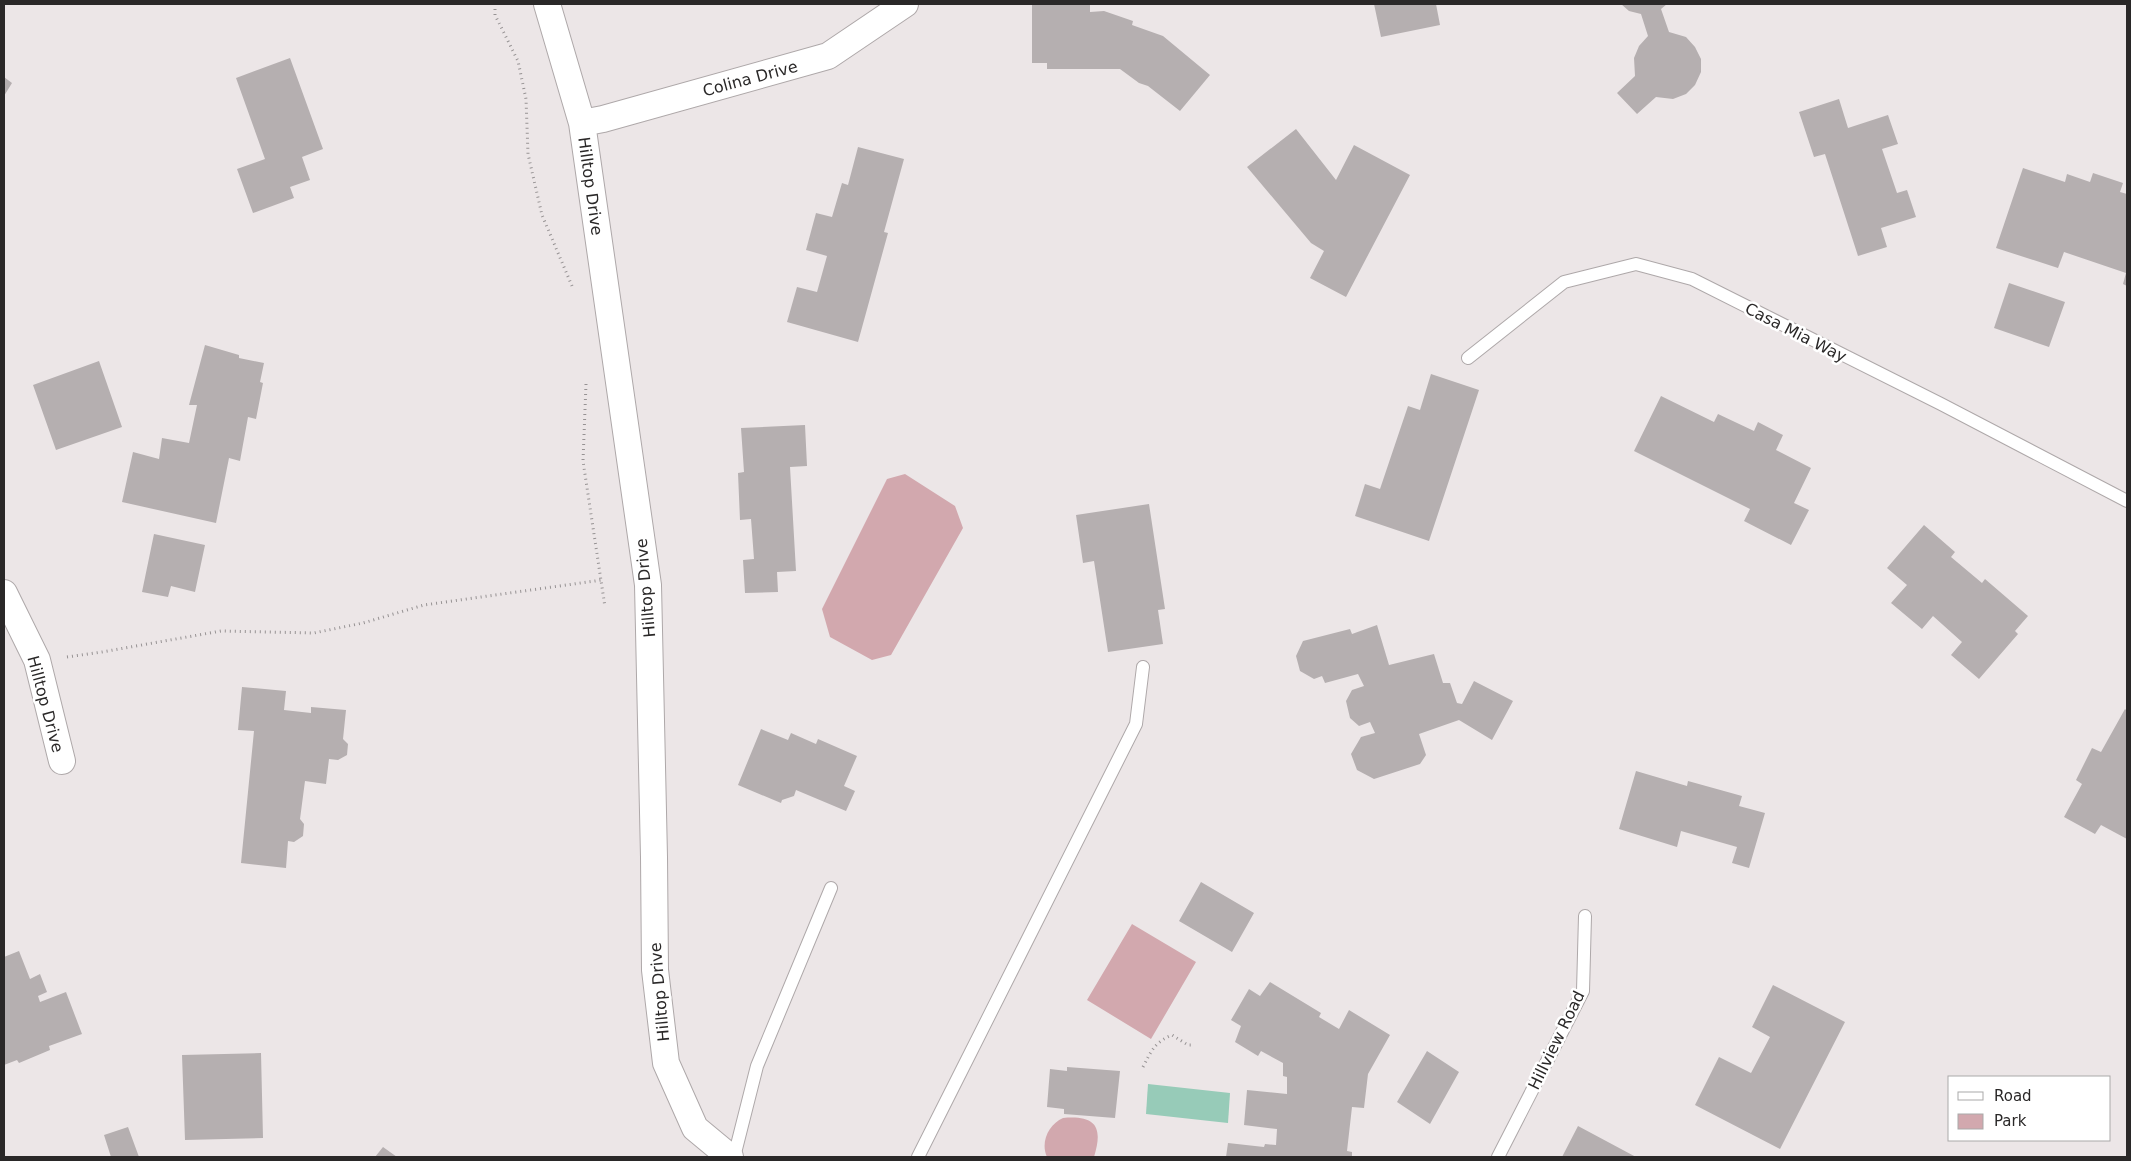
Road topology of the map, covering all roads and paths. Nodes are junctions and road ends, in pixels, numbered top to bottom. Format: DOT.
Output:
graph roads {
  1 [pos="495,4"];
  2 [pos="547,4"];
  3 [pos="905,4"];
  4 [pos="582,123"];
  5 [pos="573,289"];
  6 [pos="1468,358"];
  7 [pos="586,380"];
  8 [pos="2127,502"];
  9 [pos="602,580"];
  10 [pos="4,593"];
  11 [pos="605,607"];
  12 [pos="37,660"];
  13 [pos="1143,667"];
  14 [pos="62,761"];
  15 [pos="831,888"];
  16 [pos="1586,916"];
  17 [pos="1194,1045"];
  18 [pos="1142,1067"];
  19 [pos="730,1157"];
  20 [pos="734,1157"];
  21 [pos="918,1157"];
  22 [pos="1498,1157"];
  1 -- 5 [label="path"];
  2 -- 4 [label="street, Hilltop Drive"];
  3 -- 4 [label="street, Colina Drive"];
  4 -- 19 [label="street, Hilltop Drive"];
  6 -- 8 [label="lane, Casa Mia Way"];
  7 -- 9 [label="path"];
  9 -- 11 [label="path"];
  9 -- 12 [label="path"];
  10 -- 12 [label="street, Hilltop Drive"];
  12 -- 14 [label="street, Hilltop Drive"];
  13 -- 21 [label="lane"];
  15 -- 20 [label="lane"];
  16 -- 22 [label="lane, Hillview Road"];
  17 -- 18 [label="path"];
}
